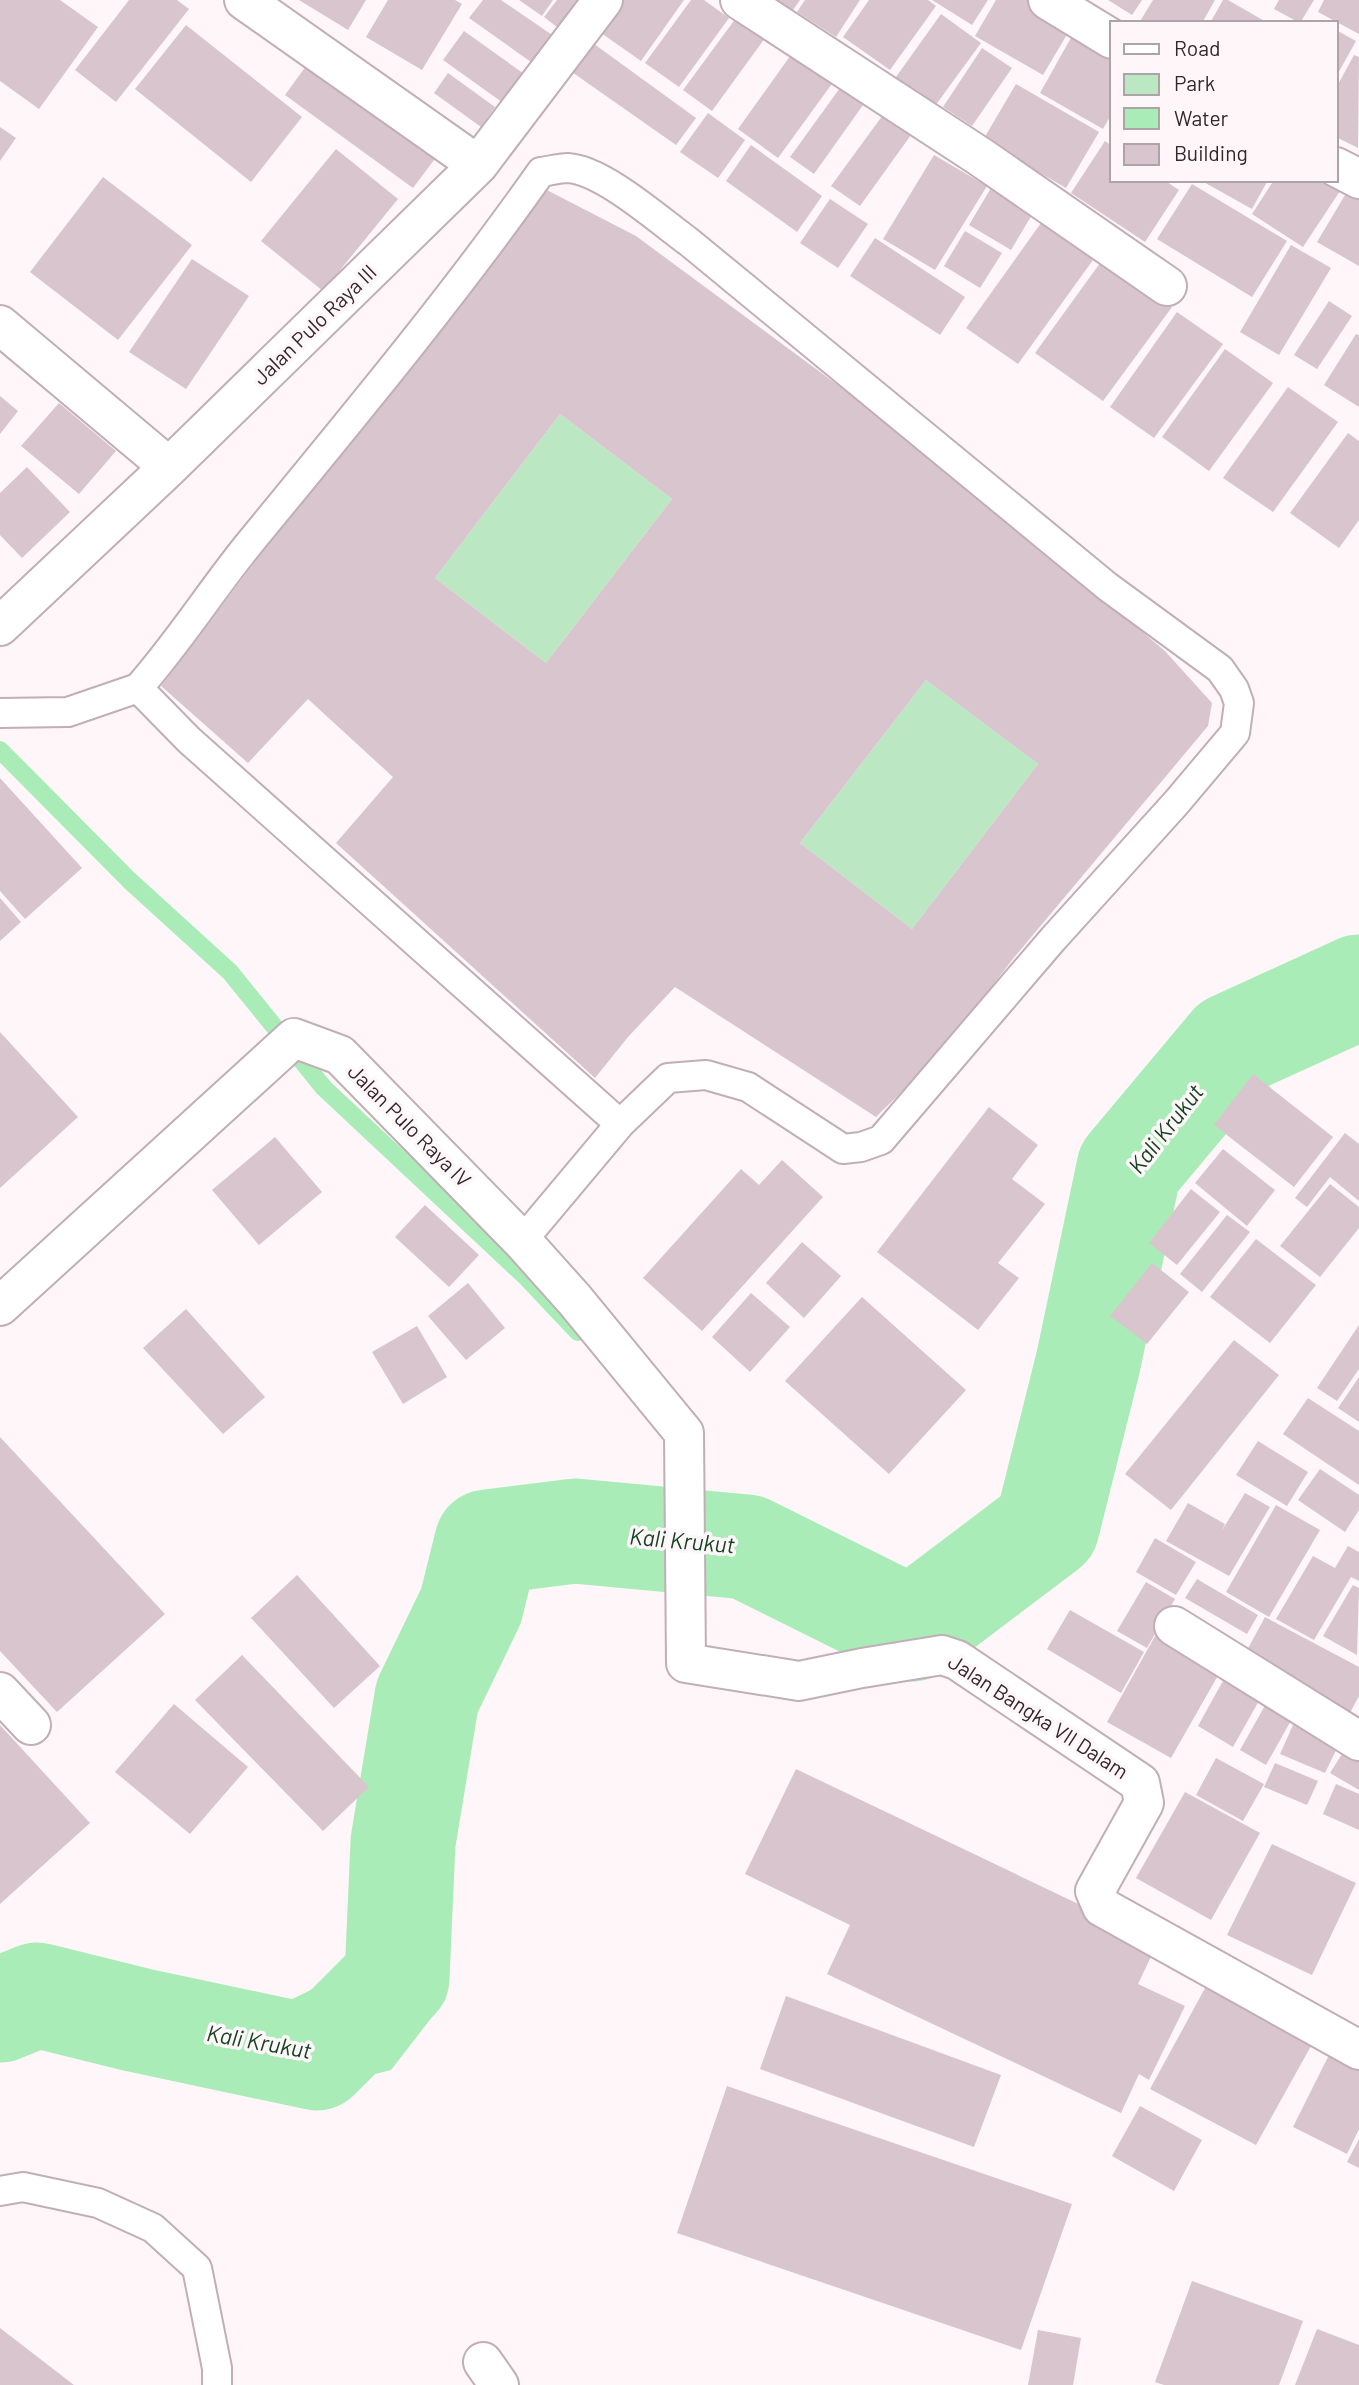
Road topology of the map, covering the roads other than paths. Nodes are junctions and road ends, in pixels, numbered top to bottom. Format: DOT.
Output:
graph roads {
  1 [pos="244,0"];
  2 [pos="603,0"];
  3 [pos="740,0"];
  4 [pos="1048,0"];
  5 [pos="1110,38"];
  6 [pos="478,165"];
  7 [pos="1338,168"];
  8 [pos="1359,179"];
  9 [pos="1167,286"];
  10 [pos="0,325"];
  11 [pos="169,467"];
  12 [pos="4,616"];
  13 [pos="138,688"];
  14 [pos="0,713"];
  15 [pos="620,1124"];
  16 [pos="522,1241"];
  17 [pos="0,1306"];
  18 [pos="685,1525"];
  19 [pos="1174,1626"];
  20 [pos="0,1692"];
  21 [pos="31,1725"];
  22 [pos="1359,1741"];
  23 [pos="1359,2050"];
  24 [pos="0,2191"];
  25 [pos="217,2385"];
  1 -- 6 [label="street"];
  2 -- 6 [label="street, Jalan Pulo Raya III"];
  3 -- 9 [label="street"];
  4 -- 5 [label="street"];
  6 -- 11 [label="street, Jalan Pulo Raya III"];
  7 -- 8 [label="street"];
  10 -- 11 [label="street"];
  11 -- 12 [label="street, Jalan Pulo Raya III"];
  13 -- 14 [label="lane"];
  13 -- 15 [label="lane"];
  13 -- 15 [label="lane"];
  15 -- 16 [label="lane"];
  16 -- 17 [label="street, Jalan Pulo Raya IV"];
  16 -- 18 [label="street, Jalan Pulo Raya IV"];
  18 -- 23 [label="street, Jalan Bangka VII Dalam"];
  19 -- 22 [label="street"];
  20 -- 21 [label="street"];
  24 -- 25 [label="lane"];
}
